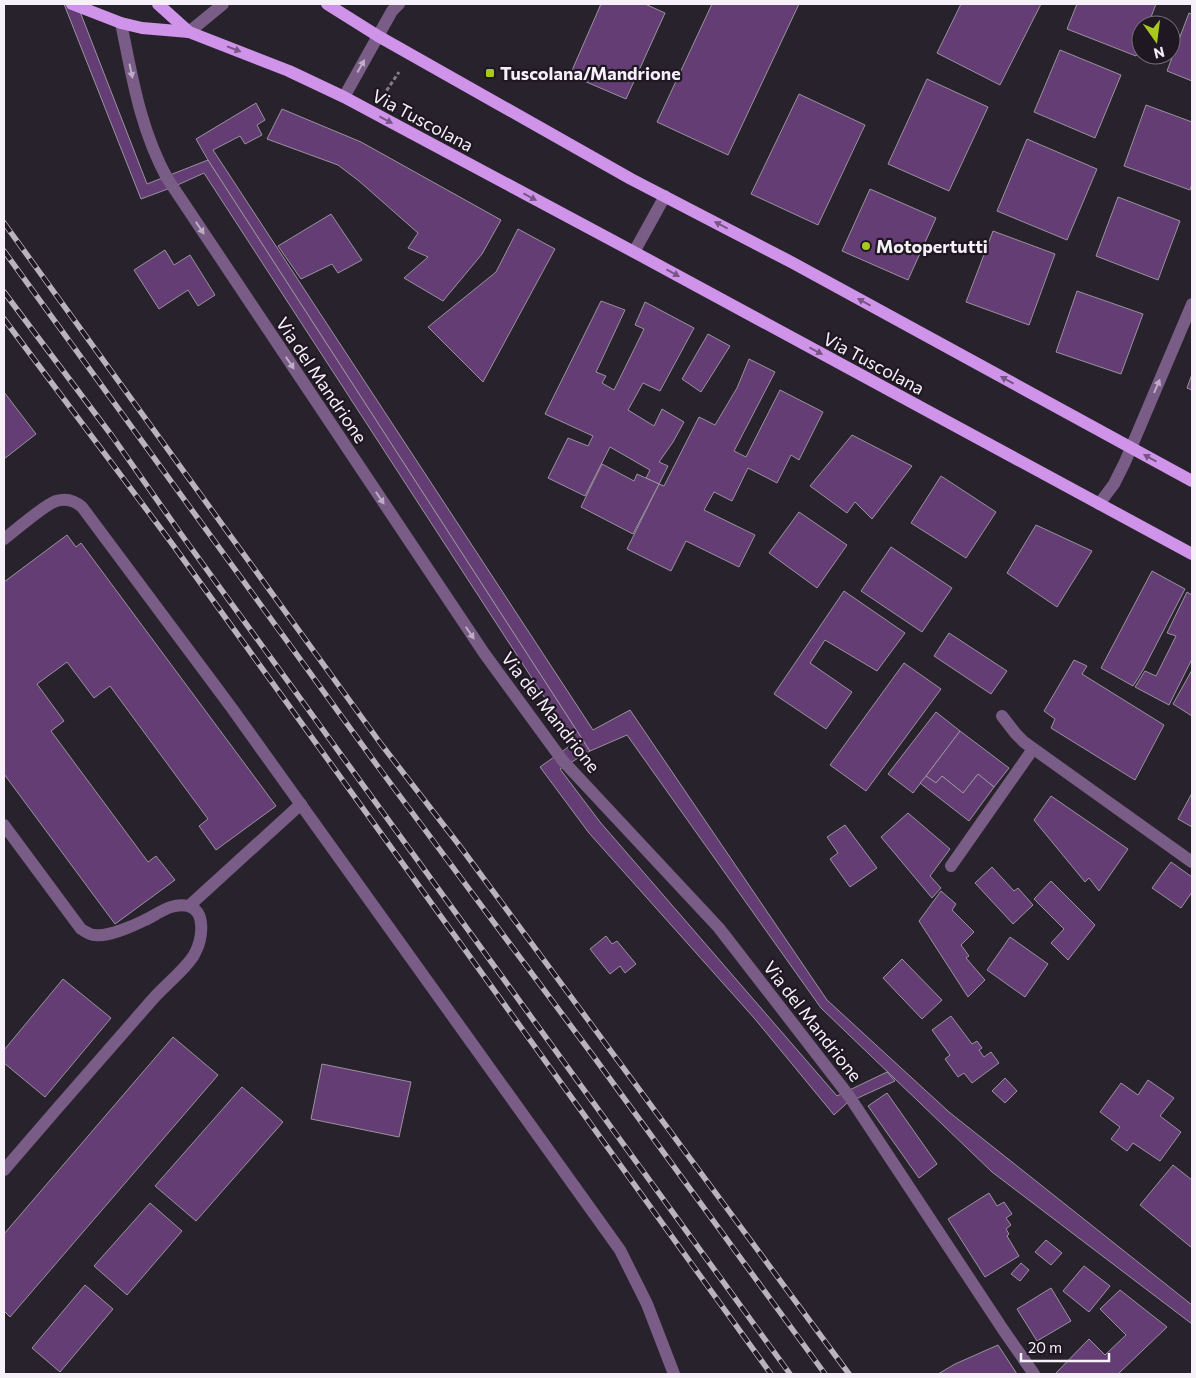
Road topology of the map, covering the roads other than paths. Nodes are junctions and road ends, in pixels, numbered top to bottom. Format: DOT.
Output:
graph roads {
  1 [pos="72,4"];
  2 [pos="158,4"];
  3 [pos="223,4"];
  4 [pos="327,4"];
  5 [pos="399,4"];
  6 [pos="121,23"];
  7 [pos="189,32"];
  8 [pos="378,36"];
  9 [pos="344,97"];
  10 [pos="665,196"];
  11 [pos="634,252"];
  12 [pos="1192,304"];
  13 [pos="1130,447"];
  14 [pos="1192,481"];
  15 [pos="1099,504"];
  16 [pos="4,538"];
  17 [pos="1192,554"];
  18 [pos="1002,716"];
  19 [pos="1033,749"];
  20 [pos="301,804"];
  21 [pos="4,826"];
  22 [pos="1192,862"];
  23 [pos="951,866"];
  24 [pos="189,906"];
  25 [pos="4,1170"];
  26 [pos="674,1374"];
  27 [pos="1034,1374"];
  1 -- 6 [label="main road, Via Tuscolana"];
  2 -- 7 [label="main road, Via Tuscolana"];
  3 -- 7 [label="street"];
  4 -- 8 [label="main road"];
  5 -- 8 [label="street"];
  6 -- 7 [label="main road, Via Tuscolana"];
  6 -- 27 [label="street, Via del Mandrione, one-way"];
  7 -- 9 [label="main road, Via Tuscolana, one-way"];
  9 -- 8 [label="street, one-way"];
  8 -- 10 [label="main road"];
  9 -- 11 [label="main road, Via Tuscolana, one-way"];
  10 -- 11 [label="street"];
  13 -- 10 [label="main road, one-way"];
  11 -- 15 [label="main road, Via Tuscolana, one-way"];
  13 -- 12 [label="street, one-way"];
  14 -- 13 [label="main road, one-way"];
  13 -- 15 [label="street"];
  15 -- 17 [label="main road, Via Tuscolana"];
  16 -- 20 [label="street"];
  18 -- 19 [label="street"];
  19 -- 22 [label="street"];
  19 -- 23 [label="street"];
  20 -- 24 [label="street"];
  20 -- 26 [label="street"];
  21 -- 24 [label="street"];
  24 -- 25 [label="street"];
}
